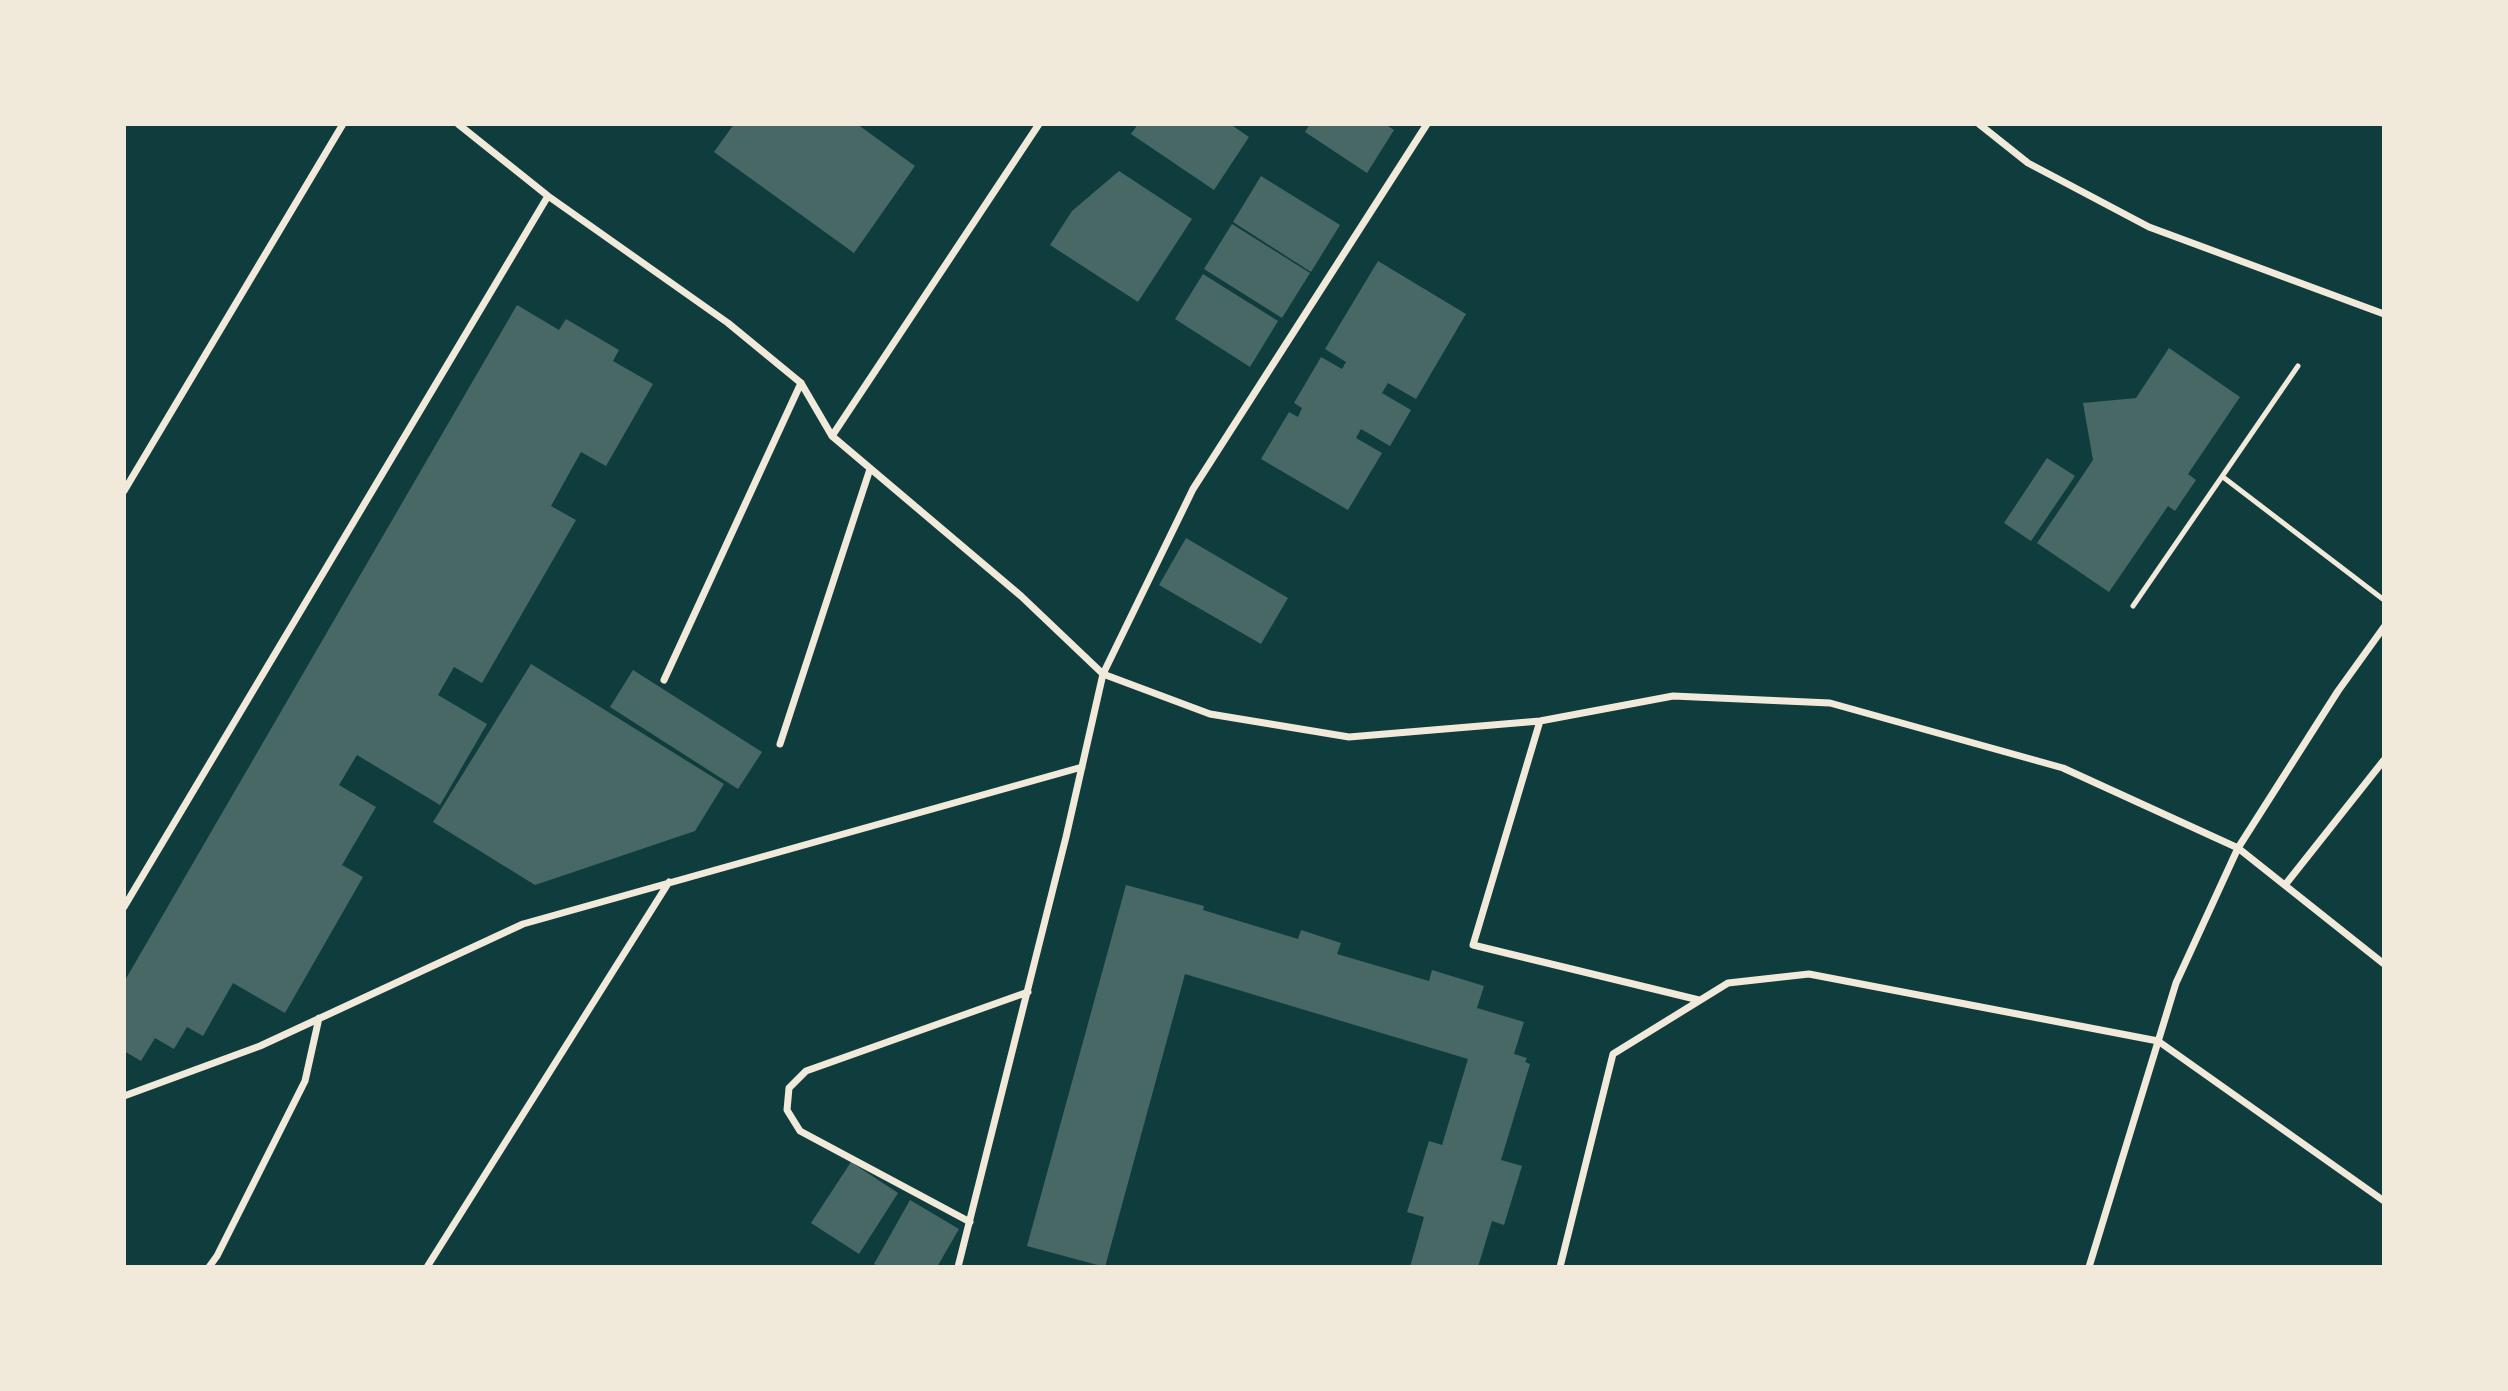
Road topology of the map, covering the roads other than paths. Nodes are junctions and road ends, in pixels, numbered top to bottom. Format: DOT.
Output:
graph roads {
  1 [pos="343,124"];
  2 [pos="458,124"];
  3 [pos="1039,124"];
  4 [pos="1427,124"];
  5 [pos="1979,124"];
  6 [pos="548,196"];
  7 [pos="2384,314"];
  8 [pos="2298,366"];
  9 [pos="801,383"];
  10 [pos="832,436"];
  11 [pos="870,469"];
  12 [pos="2223,477"];
  13 [pos="124,492"];
  14 [pos="2384,600"];
  15 [pos="2133,606"];
  16 [pos="2384,627"];
  17 [pos="1102,674"];
  18 [pos="664,680"];
  19 [pos="1540,721"];
  20 [pos="780,744"];
  21 [pos="2384,760"];
  22 [pos="1082,767"];
  23 [pos="2238,848"];
  24 [pos="669,883"];
  25 [pos="2285,885"];
  26 [pos="124,907"];
  27 [pos="2384,964"];
  28 [pos="1028,992"];
  29 [pos="1699,1000"];
  30 [pos="319,1018"];
  31 [pos="2158,1041"];
  32 [pos="124,1096"];
  33 [pos="2384,1201"];
  34 [pos="970,1222"];
  35 [pos="209,1267"];
  36 [pos="427,1267"];
  37 [pos="958,1267"];
  38 [pos="1560,1267"];
  39 [pos="2090,1267"];
  1 -- 13 [label="street"];
  2 -- 6 [label="street"];
  3 -- 10 [label="street"];
  4 -- 17 [label="street"];
  5 -- 7 [label="street"];
  6 -- 9 [label="street"];
  6 -- 26 [label="street"];
  8 -- 12 [label="lane"];
  9 -- 10 [label="street"];
  9 -- 18 [label="street"];
  10 -- 11 [label="street"];
  11 -- 17 [label="street"];
  11 -- 20 [label="street"];
  12 -- 14 [label="lane"];
  12 -- 15 [label="lane"];
  16 -- 23 [label="street"];
  17 -- 19 [label="street"];
  17 -- 22 [label="street"];
  19 -- 23 [label="street"];
  19 -- 29 [label="street"];
  21 -- 25 [label="street"];
  22 -- 24 [label="street"];
  22 -- 28 [label="street"];
  23 -- 25 [label="street"];
  23 -- 31 [label="street"];
  24 -- 30 [label="street"];
  24 -- 36 [label="street"];
  25 -- 27 [label="street"];
  28 -- 34 [label="street"];
  28 -- 34 [label="street"];
  29 -- 31 [label="street"];
  29 -- 38 [label="street"];
  30 -- 32 [label="street"];
  30 -- 35 [label="street"];
  31 -- 33 [label="street"];
  31 -- 39 [label="street"];
  34 -- 37 [label="street"];
}
